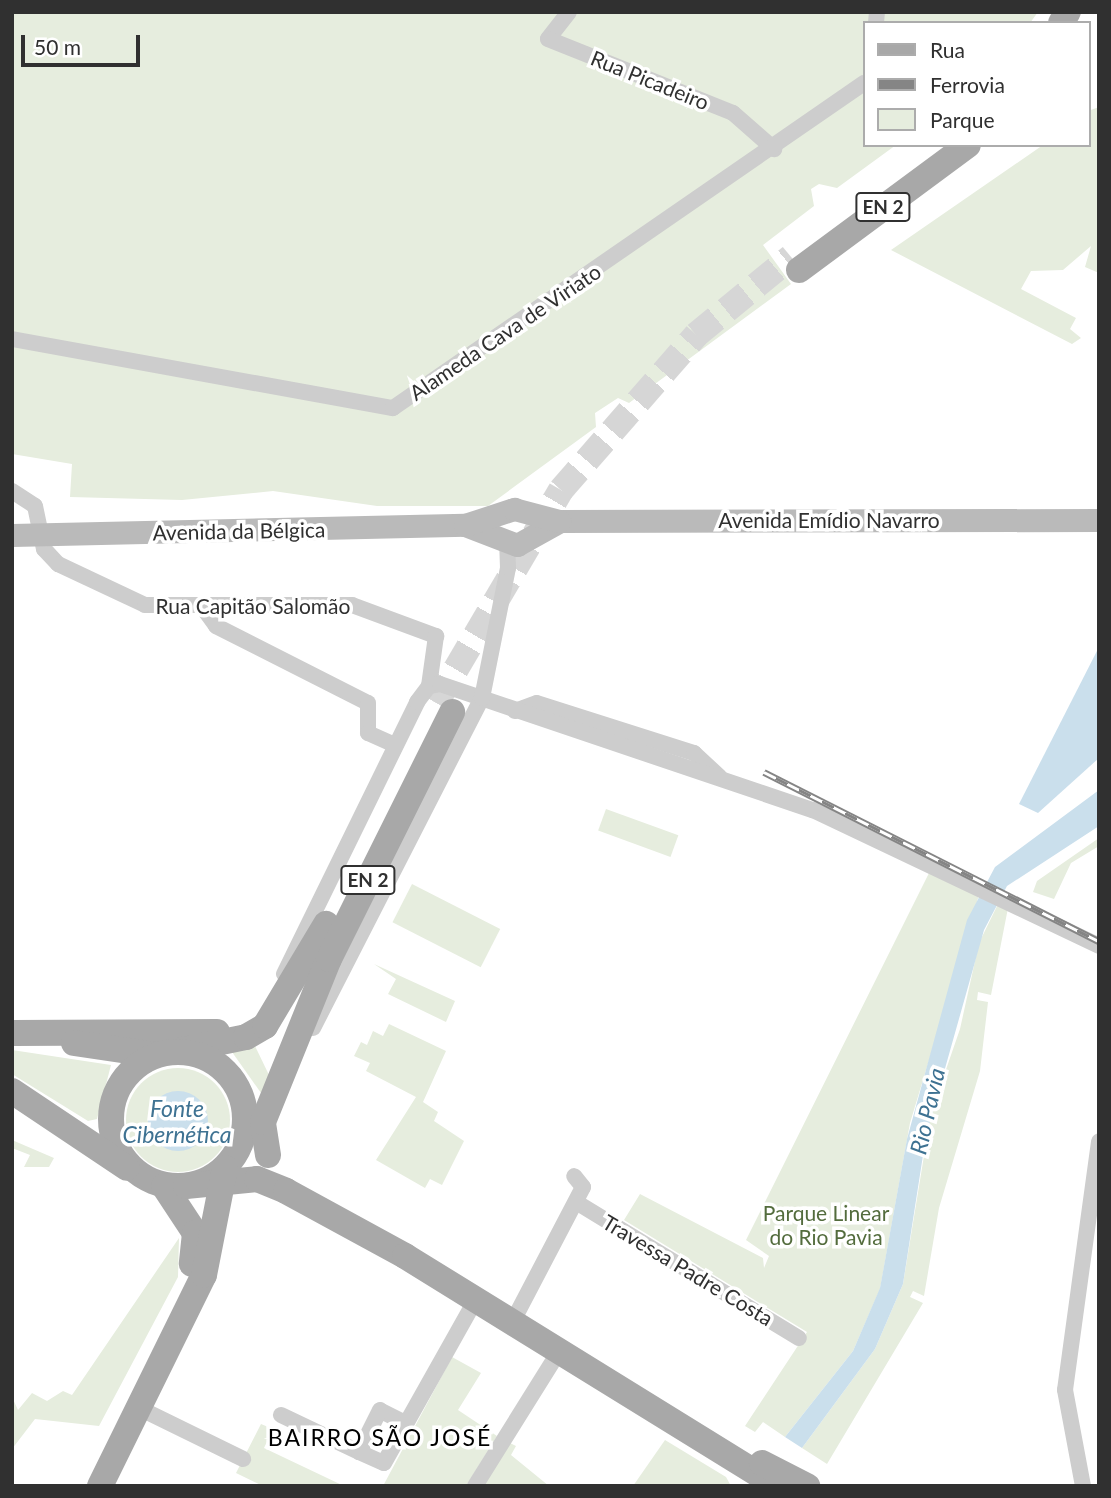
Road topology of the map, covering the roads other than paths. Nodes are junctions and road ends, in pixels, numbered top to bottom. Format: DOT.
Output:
graph roads {
  1 [pos="569,12"];
  2 [pos="862,84"];
  3 [pos="939,147"];
  4 [pos="965,147"];
  5 [pos="774,149"];
  6 [pos="12,339"];
  7 [pos="12,491"];
  8 [pos="1099,520"];
  9 [pos="466,525"];
  10 [pos="12,535"];
  11 [pos="41,535"];
  12 [pos="520,535"];
  13 [pos="201,605"];
  14 [pos="442,697"];
  15 [pos="482,698"];
  16 [pos="395,745"];
  17 [pos="443,772"];
  18 [pos="1099,946"];
  19 [pos="273,1018"];
  20 [pos="13,1033"];
  21 [pos="166,1053"];
  22 [pos="280,1084"];
  23 [pos="12,1091"];
  24 [pos="246,1119"];
  25 [pos="1098,1149"];
  26 [pos="268,1155"];
  27 [pos="223,1174"];
  28 [pos="574,1176"];
  29 [pos="165,1183"];
  30 [pos="273,1185"];
  31 [pos="576,1202"];
  32 [pos="405,1256"];
  33 [pos="208,1262"];
  34 [pos="476,1299"];
  35 [pos="513,1321"];
  36 [pos="799,1338"];
  37 [pos="560,1350"];
  38 [pos="139,1408"];
  39 [pos="281,1415"];
  40 [pos="405,1423"];
  41 [pos="359,1451"];
  42 [pos="734,1455"];
  43 [pos="243,1459"];
  44 [pos="1081,1481"];
  45 [pos="84,1486"];
  46 [pos="100,1486"];
  47 [pos="475,1486"];
  48 [pos="777,1486"];
  49 [pos="807,1486"];
  1 -- 5 [label="street, Rua Picadeiro"];
  2 -- 5 [label="street, Alameda Cava de Viriato"];
  3 -- 4 [label="main road, EN 2"];
  5 -- 6 [label="street, Alameda Cava de Viriato"];
  7 -- 11 [label="street, Rua Capitão Salomão"];
  8 -- 12 [label="main road, Avenida Emídio Navarro"];
  9 -- 11 [label="main road, Avenida da Bélgica"];
  9 -- 12 [label="main road"];
  9 -- 12 [label="main road"];
  10 -- 11 [label="main road, Avenida da Bélgica"];
  11 -- 13 [label="street, Rua Capitão Salomão"];
  12 -- 15 [label="street"];
  13 -- 14 [label="street, Rua Capitão Salomão"];
  13 -- 16 [label="street"];
  14 -- 15 [label="street"];
  14 -- 16 [label="street"];
  14 -- 17 [label="street"];
  14 -- 19 [label="main road, EN 2"];
  14 -- 22 [label="main road, EN 2"];
  15 -- 17 [label="street"];
  15 -- 18 [label="street"];
  16 -- 19 [label="street"];
  17 -- 22 [label="street"];
  19 -- 20 [label="main road"];
  19 -- 21 [label="main road"];
  20 -- 21 [label="main road"];
  21 -- 24 [label="main road"];
  21 -- 29 [label="main road"];
  22 -- 24 [label="main road"];
  22 -- 26 [label="main road, EN 2"];
  23 -- 29 [label="main road"];
  24 -- 26 [label="main road"];
  24 -- 27 [label="main road"];
  25 -- 44 [label="street"];
  26 -- 32 [label="main road"];
  27 -- 29 [label="main road"];
  27 -- 30 [label="main road"];
  27 -- 33 [label="main road"];
  28 -- 31 [label="street"];
  29 -- 45 [label="main road"];
  30 -- 32 [label="main road"];
  30 -- 33 [label="main road"];
  31 -- 35 [label="street"];
  31 -- 36 [label="street, Travessa Padre Costa"];
  32 -- 34 [label="main road"];
  33 -- 38 [label="main road"];
  34 -- 35 [label="main road"];
  34 -- 40 [label="street"];
  35 -- 37 [label="main road"];
  37 -- 42 [label="main road"];
  37 -- 47 [label="street"];
  38 -- 43 [label="street"];
  38 -- 46 [label="main road"];
  39 -- 41 [label="street"];
  40 -- 41 [label="street"];
  40 -- 41 [label="street"];
  42 -- 48 [label="main road"];
  42 -- 49 [label="main road"];
}
